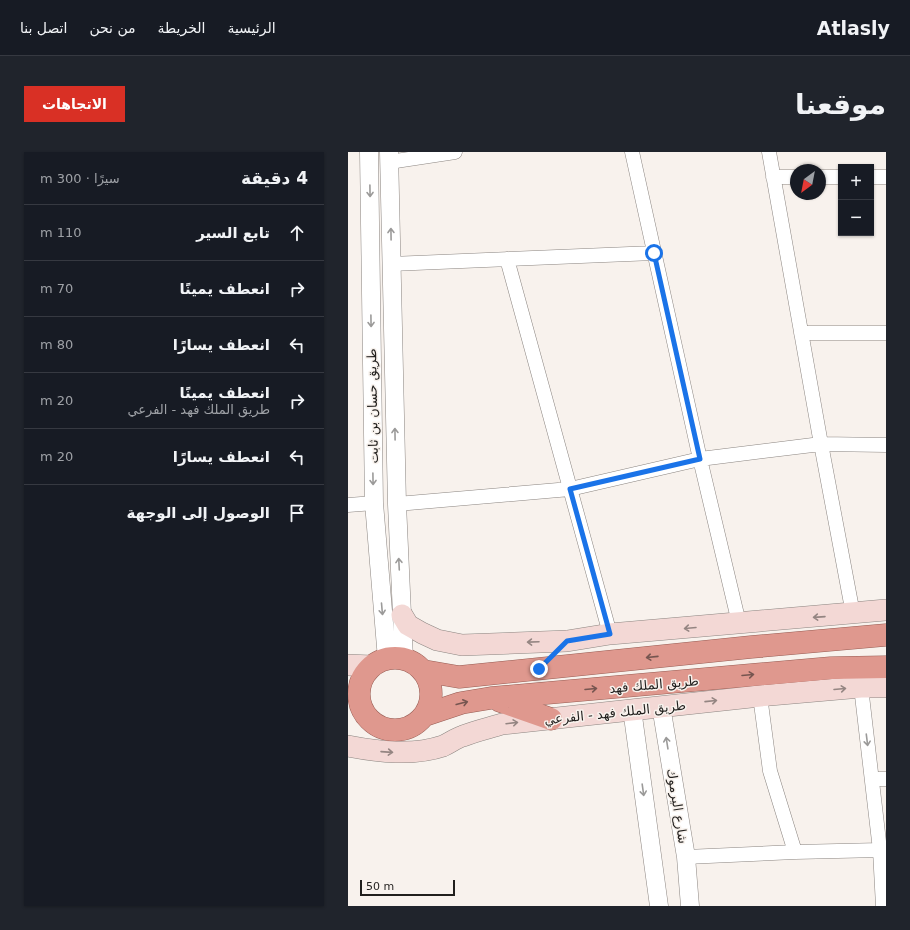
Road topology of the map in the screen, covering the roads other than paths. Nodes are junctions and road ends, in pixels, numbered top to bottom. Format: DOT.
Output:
graph roads {
  1 [pos="369,152"];
  2 [pos="455,152"];
  3 [pos="632,152"];
  4 [pos="769,152"];
  5 [pos="389,157"];
  6 [pos="773,177"];
  7 [pos="790,177"];
  8 [pos="826,177"];
  9 [pos="838,177"];
  10 [pos="874,177"];
  11 [pos="886,177"];
  12 [pos="654,253"];
  13 [pos="507,259"];
  14 [pos="391,264"];
  15 [pos="801,333"];
  16 [pos="886,333"];
  17 [pos="821,444"];
  18 [pos="886,445"];
  19 [pos="700,459"];
  20 [pos="570,489"];
  21 [pos="374,503"];
  22 [pos="396,504"];
  23 [pos="348,505"];
  24 [pos="886,610"];
  25 [pos="853,614"];
  26 [pos="402,616"];
  27 [pos="791,619"];
  28 [pos="739,623"];
  29 [pos="610,634"];
  30 [pos="886,635"];
  31 [pos="567,641"];
  32 [pos="751,647"];
  33 [pos="886,653"];
  34 [pos="886,667"];
  35 [pos="370,668"];
  36 [pos="831,668"];
  37 [pos="539,669"];
  38 [pos="424,671"];
  39 [pos="861,687"];
  40 [pos="886,687"];
  41 [pos="760,696"];
  42 [pos="491,698"];
  43 [pos="661,706"];
  44 [pos="632,709"];
  45 [pos="357,714"];
  46 [pos="424,716"];
  47 [pos="551,718"];
  48 [pos="348,746"];
  49 [pos="879,779"];
  50 [pos="880,850"];
  51 [pos="795,852"];
  52 [pos="686,857"];
  53 [pos="884,899"];
  54 [pos="659,906"];
  55 [pos="690,906"];
  1 -- 21 [label="street, طريق حسان بن ثابت, one-way"];
  2 -- 5 [label="street"];
  3 -- 12 [label="street"];
  4 -- 6 [label="street"];
  14 -- 5 [label="street, طريق حسان بن ثابت, one-way"];
  6 -- 7 [label="street"];
  6 -- 15 [label="street"];
  8 -- 9 [label="street"];
  10 -- 11 [label="street"];
  12 -- 13 [label="street"];
  12 -- 19 [label="street"];
  13 -- 14 [label="street"];
  13 -- 20 [label="street"];
  22 -- 14 [label="street, طريق حسان بن ثابت, one-way"];
  15 -- 16 [label="street"];
  15 -- 17 [label="street"];
  17 -- 18 [label="street"];
  17 -- 19 [label="street"];
  17 -- 25 [label="street"];
  19 -- 20 [label="street"];
  19 -- 28 [label="street"];
  20 -- 22 [label="street"];
  20 -- 29 [label="street"];
  21 -- 23 [label="street"];
  21 -- 35 [label="street, طريق حسان بن ثابت, one-way"];
  26 -- 22 [label="street, طريق حسان بن ثابت, one-way"];
  24 -- 25 [label="main road"];
  25 -- 27 [label="main road, one-way"];
  31 -- 26 [label="main road, one-way"];
  26 -- 35 [label="street, طريق حسان بن ثابت"];
  27 -- 28 [label="main road"];
  27 -- 32 [label="main road"];
  28 -- 29 [label="main road, one-way"];
  29 -- 31 [label="main road"];
  30 -- 32 [label="highway, طريق الملك فهد"];
  31 -- 37 [label="main road"];
  32 -- 37 [label="highway, طريق الملك فهد, one-way"];
  33 -- 36 [label="highway"];
  34 -- 36 [label="highway, طريق الملك فهد"];
  35 -- 38 [label="highway"];
  35 -- 45 [label="highway"];
  42 -- 36 [label="highway, طريق الملك فهد, one-way"];
  37 -- 38 [label="highway, طريق الملك فهد"];
  38 -- 46 [label="highway"];
  39 -- 40 [label="main road, طريق الملك فهد - الفرعي"];
  41 -- 39 [label="main road, طريق الملك فهد - الفرعي, one-way"];
  39 -- 49 [label="street, one-way"];
  43 -- 41 [label="main road, طريق الملك فهد - الفرعي, one-way"];
  41 -- 51 [label="street"];
  46 -- 42 [label="highway, طريق الملك فهد, one-way"];
  42 -- 47 [label="highway"];
  43 -- 44 [label="main road, طريق الملك فهد - الفرعي"];
  52 -- 43 [label="street, شارع اليرموك, one-way"];
  44 -- 47 [label="main road, طريق الملك فهد - الفرعي"];
  44 -- 54 [label="street, one-way"];
  45 -- 46 [label="highway"];
  48 -- 47 [label="main road, طريق الملك فهد - الفرعي, one-way"];
  49 -- 50 [label="street"];
  50 -- 51 [label="street"];
  50 -- 53 [label="street"];
  51 -- 52 [label="street"];
  52 -- 55 [label="street, شارع اليرموك"];
}
